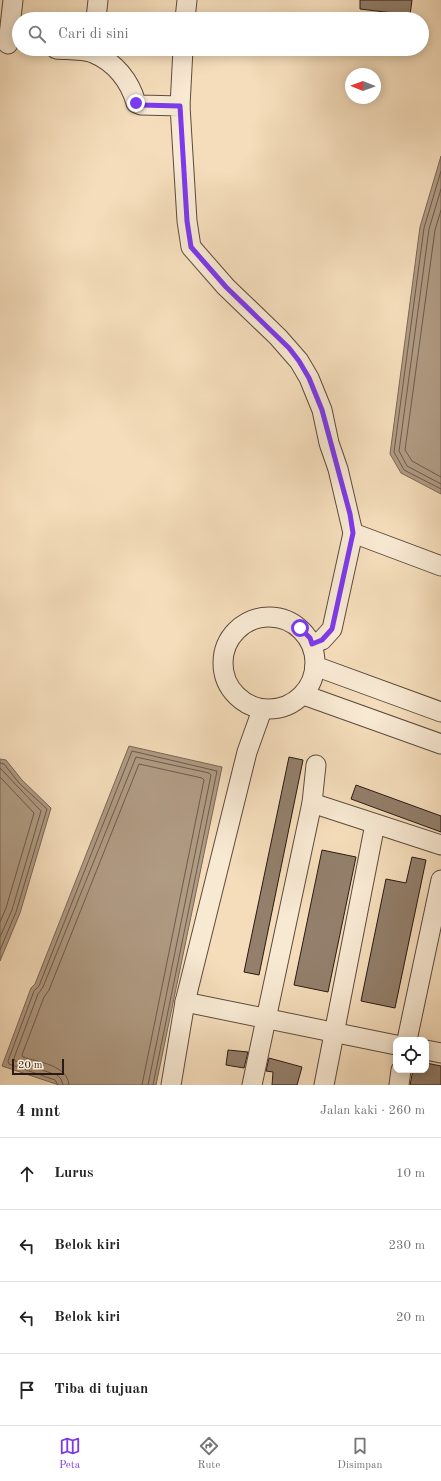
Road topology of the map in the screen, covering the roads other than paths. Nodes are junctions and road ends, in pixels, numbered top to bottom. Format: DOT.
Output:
graph roads {
  1 [pos="13,0"];
  2 [pos="98,0"];
  3 [pos="186,0"];
  4 [pos="97,12"];
  5 [pos="185,12"];
  6 [pos="9,44"];
  7 [pos="100,56"];
  8 [pos="183,56"];
  9 [pos="180,106"];
  10 [pos="353,533"];
  11 [pos="441,566"];
  12 [pos="312,644"];
  13 [pos="315,666"];
  14 [pos="304,695"];
  15 [pos="262,710"];
  16 [pos="441,712"];
  17 [pos="441,744"];
  18 [pos="316,765"];
  19 [pos="312,803"];
  20 [pos="375,824"];
  21 [pos="441,845"];
  22 [pos="441,880"];
  23 [pos="185,1002"];
  24 [pos="266,1017"];
  25 [pos="335,1032"];
  26 [pos="408,1037"];
  27 [pos="393,1044"];
  28 [pos="429,1051"];
  29 [pos="441,1053"];
  30 [pos="401,1073"];
  31 [pos="172,1085"];
  32 [pos="252,1085"];
  33 [pos="324,1085"];
  34 [pos="399,1085"];
  1 -- 6 [label="street"];
  2 -- 4 [label="street"];
  3 -- 5 [label="street"];
  7 -- 9 [label="street"];
  8 -- 9 [label="street"];
  9 -- 10 [label="street"];
  10 -- 11 [label="street"];
  10 -- 12 [label="street"];
  12 -- 13 [label="street"];
  12 -- 15 [label="street"];
  13 -- 14 [label="street"];
  13 -- 16 [label="street"];
  14 -- 15 [label="street"];
  14 -- 17 [label="street"];
  15 -- 23 [label="street"];
  18 -- 19 [label="street"];
  19 -- 20 [label="street"];
  19 -- 24 [label="street"];
  20 -- 21 [label="street"];
  20 -- 25 [label="street"];
  22 -- 26 [label="street"];
  23 -- 24 [label="street"];
  23 -- 31 [label="street"];
  24 -- 25 [label="street"];
  24 -- 32 [label="street"];
  25 -- 27 [label="street"];
  25 -- 33 [label="street"];
  28 -- 29 [label="street"];
  30 -- 34 [label="street"];
}
